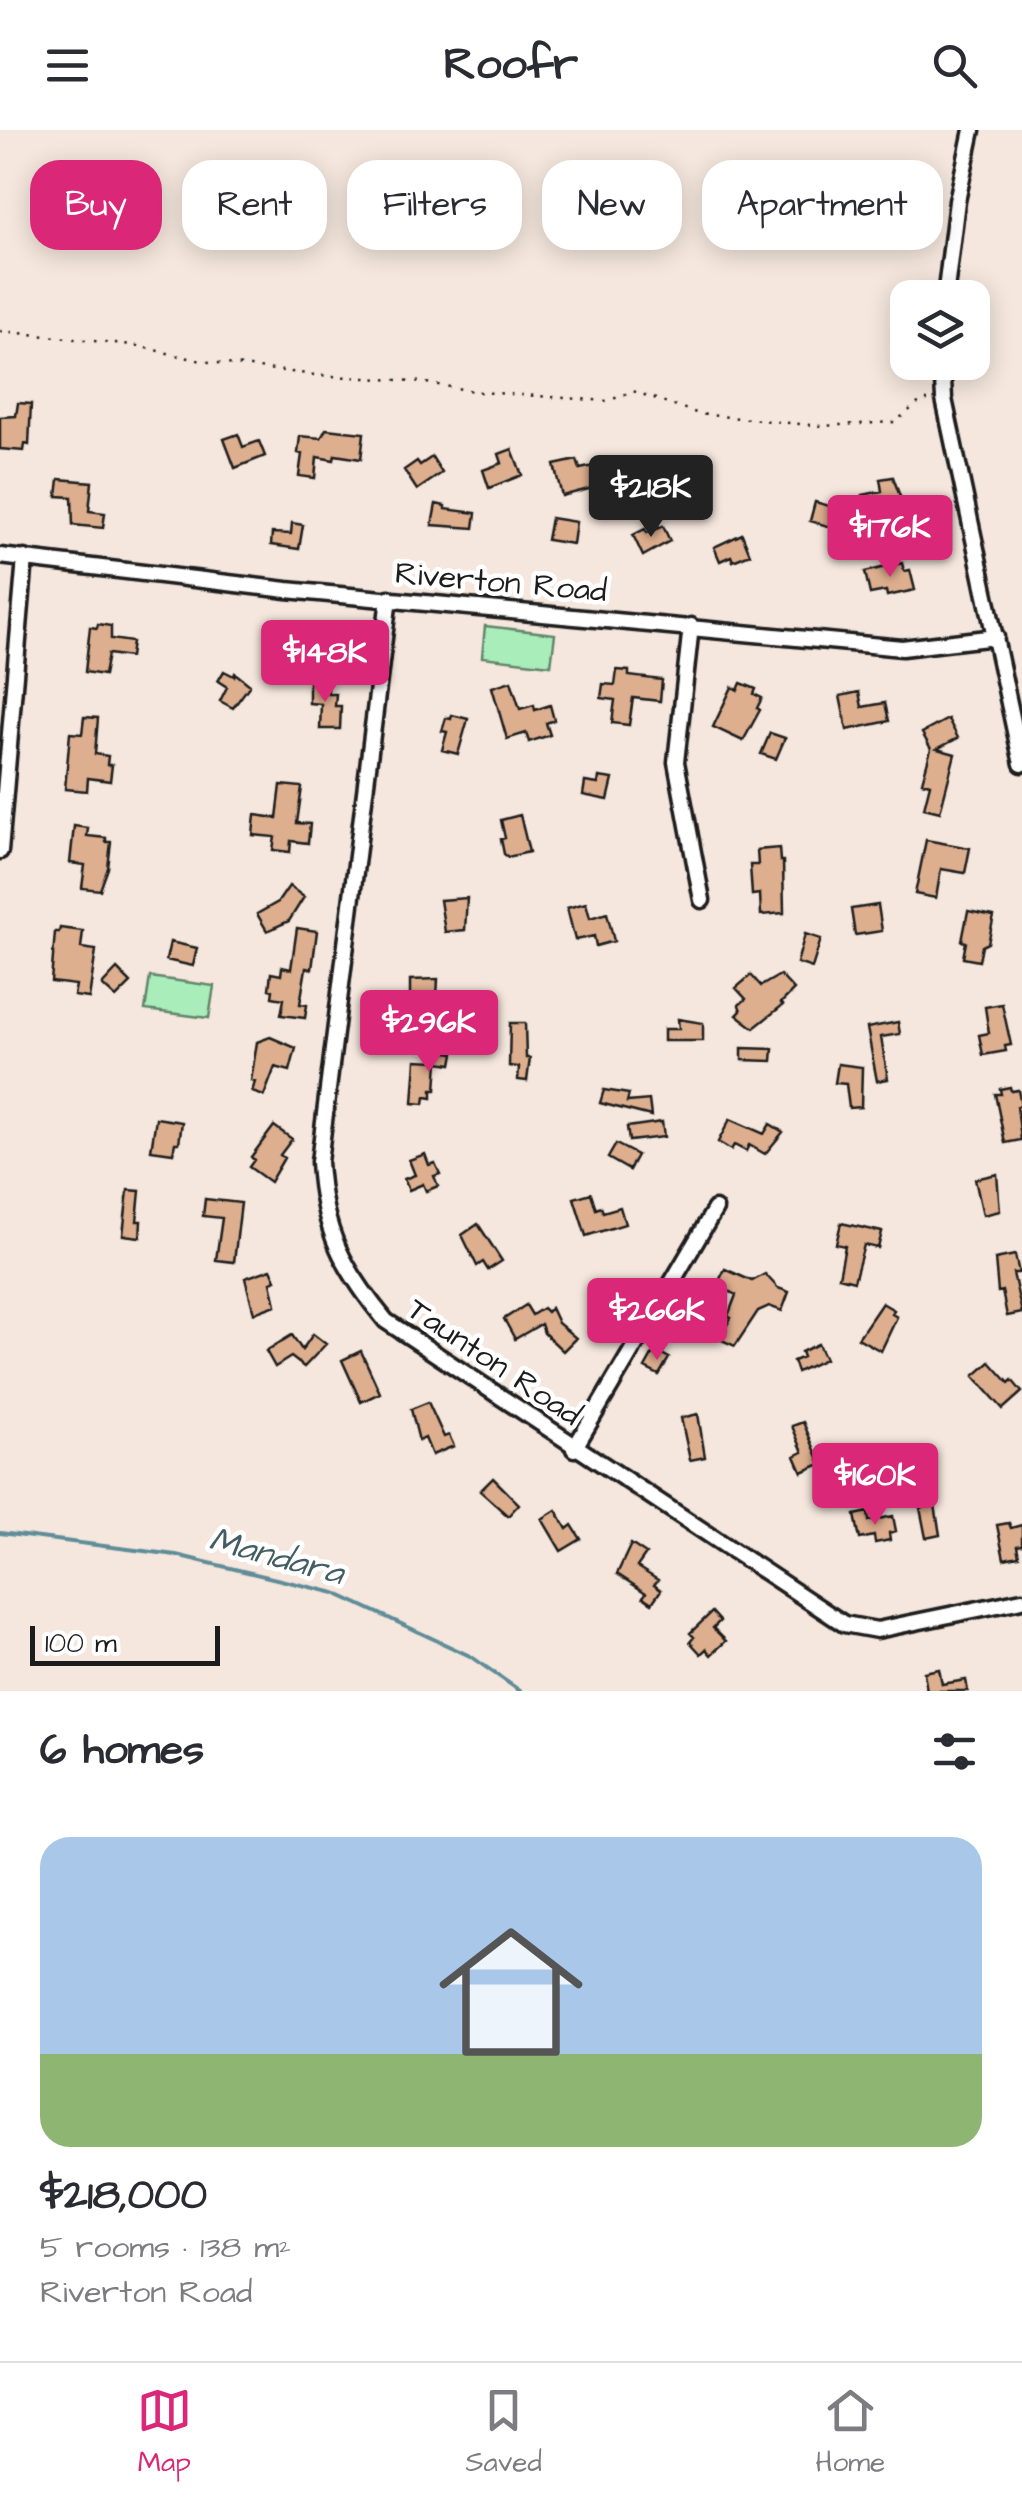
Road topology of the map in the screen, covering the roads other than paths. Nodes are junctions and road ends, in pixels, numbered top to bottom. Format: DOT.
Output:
graph roads {
  1 [pos="972,130"];
  2 [pos="946,280"];
  3 [pos="943,380"];
  4 [pos="0,556"];
  5 [pos="25,558"];
  6 [pos="389,598"];
  7 [pos="691,626"];
  8 [pos="996,637"];
  9 [pos="1016,702"];
  10 [pos="1022,764"];
  11 [pos="0,849"];
  12 [pos="702,900"];
  13 [pos="715,1208"];
  14 [pos="574,1448"];
  15 [pos="1022,1600"];
  1 -- 2 [label="street"];
  3 -- 8 [label="street"];
  4 -- 5 [label="street, Riverton Road"];
  5 -- 6 [label="street, Riverton Road"];
  5 -- 11 [label="street"];
  6 -- 7 [label="street, Riverton Road"];
  6 -- 14 [label="street, Taunton Road"];
  7 -- 8 [label="street, Riverton Road"];
  7 -- 12 [label="street"];
  8 -- 9 [label="street"];
  9 -- 10 [label="street"];
  13 -- 14 [label="street"];
  14 -- 15 [label="street, Taunton Road"];
}
